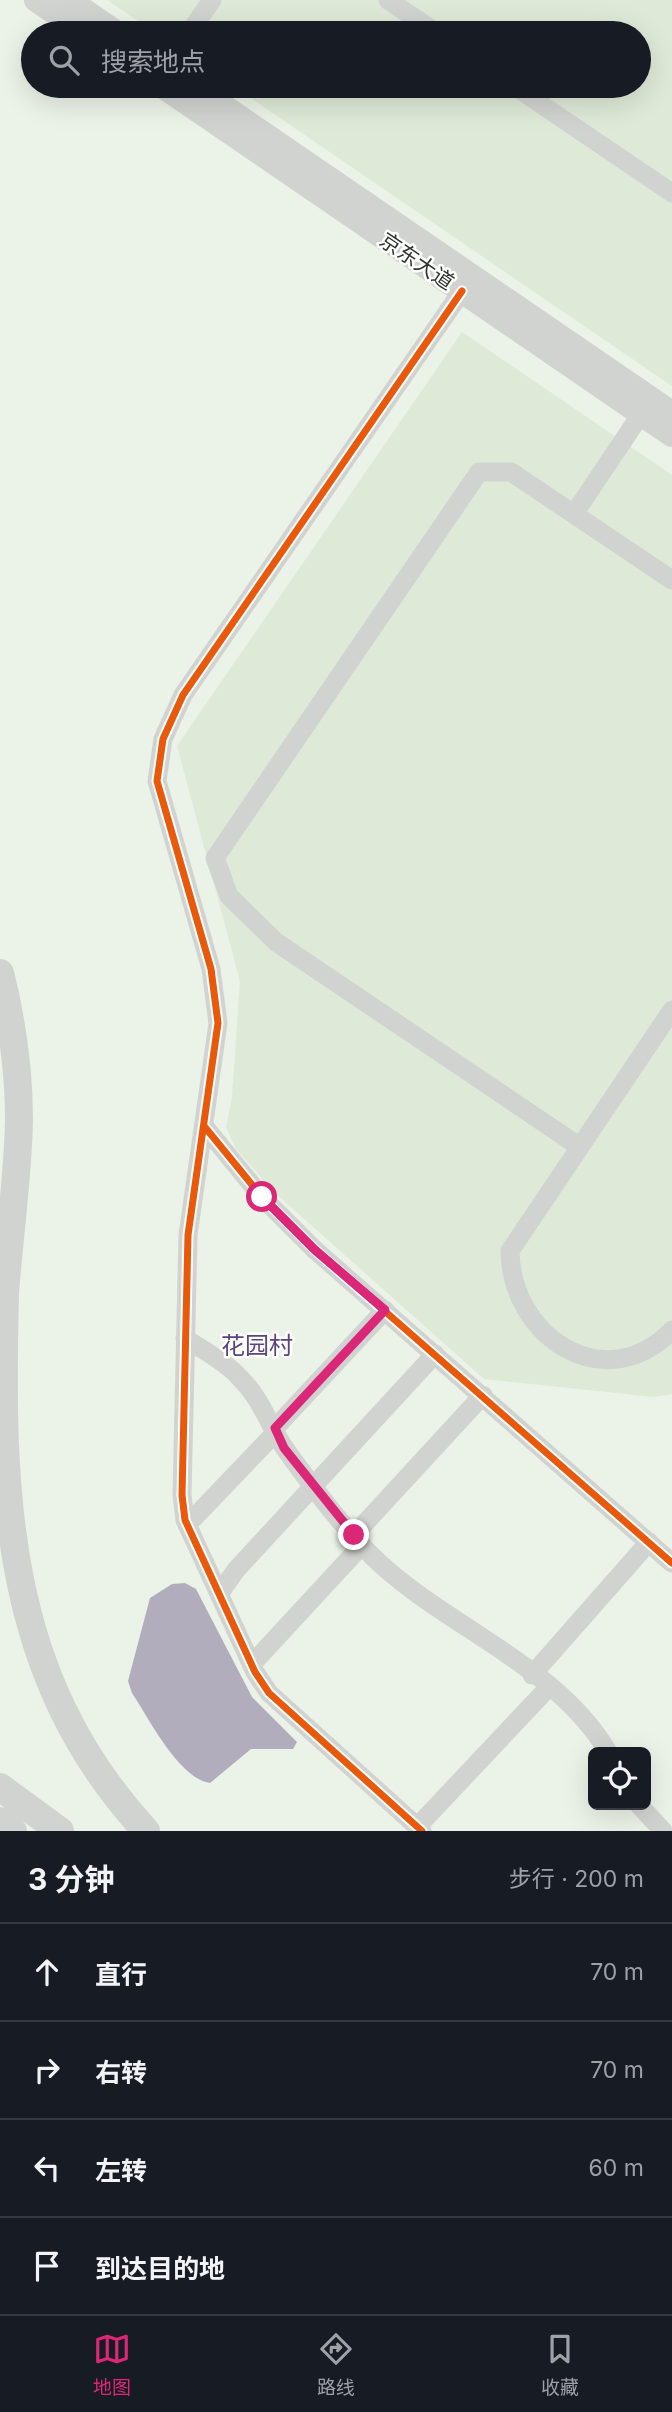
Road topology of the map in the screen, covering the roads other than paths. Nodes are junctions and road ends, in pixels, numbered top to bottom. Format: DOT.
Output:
graph roads {
  1 [pos="36,0"];
  2 [pos="69,0"];
  3 [pos="212,0"];
  4 [pos="388,0"];
  5 [pos="67,21"];
  6 [pos="100,21"];
  7 [pos="197,21"];
  8 [pos="419,21"];
  9 [pos="180,98"];
  10 [pos="212,98"];
  11 [pos="532,98"];
  12 [pos="672,193"];
  13 [pos="462,291"];
  14 [pos="672,413"];
  15 [pos="641,414"];
  16 [pos="672,435"];
  17 [pos="574,514"];
  18 [pos="672,580"];
  19 [pos="0,973"];
  20 [pos="672,1010"];
  21 [pos="204,1126"];
  22 [pos="580,1146"];
  23 [pos="2,1305"];
  24 [pos="385,1310"];
  25 [pos="672,1329"];
  26 [pos="185,1338"];
  27 [pos="435,1354"];
  28 [pos="483,1395"];
  29 [pos="276,1430"];
  30 [pos="314,1486"];
  31 [pos="187,1525"];
  32 [pos="358,1540"];
  33 [pos="649,1542"];
  34 [pos="672,1563"];
  35 [pos="219,1594"];
  36 [pos="252,1664"];
  37 [pos="532,1675"];
  38 [pos="548,1688"];
  39 [pos="604,1747"];
  40 [pos="0,1787"];
  41 [pos="644,1810"];
  42 [pos="0,1821"];
  43 [pos="419,1829"];
  44 [pos="13,1831"];
  45 [pos="60,1831"];
  46 [pos="146,1831"];
  47 [pos="663,1831"];
  1 -- 5 [label="main road"];
  2 -- 6 [label="main road"];
  3 -- 7 [label="street"];
  4 -- 8 [label="street"];
  9 -- 13 [label="main road, 京东大道"];
  10 -- 14 [label="main road, 京东大道"];
  11 -- 12 [label="street"];
  13 -- 15 [label="main road, 京东大道"];
  13 -- 21 [label="street"];
  15 -- 16 [label="main road, 京东大道"];
  15 -- 17 [label="street"];
  17 -- 18 [label="street"];
  17 -- 22 [label="street"];
  19 -- 23 [label="highway"];
  20 -- 22 [label="street"];
  21 -- 24 [label="street"];
  21 -- 26 [label="street"];
  22 -- 25 [label="street"];
  23 -- 46 [label="highway"];
  24 -- 27 [label="street"];
  24 -- 29 [label="street"];
  26 -- 29 [label="street"];
  26 -- 31 [label="street"];
  27 -- 28 [label="street"];
  27 -- 30 [label="street"];
  28 -- 32 [label="street"];
  28 -- 33 [label="street"];
  29 -- 30 [label="street"];
  29 -- 31 [label="street"];
  30 -- 32 [label="street"];
  30 -- 35 [label="street"];
  31 -- 35 [label="street"];
  32 -- 36 [label="street"];
  32 -- 37 [label="street"];
  33 -- 34 [label="street"];
  33 -- 37 [label="street"];
  35 -- 36 [label="street"];
  36 -- 43 [label="street"];
  37 -- 38 [label="street"];
  38 -- 39 [label="street"];
  38 -- 43 [label="street"];
  40 -- 45 [label="highway"];
  41 -- 47 [label="street"];
  42 -- 44 [label="highway"];
}
